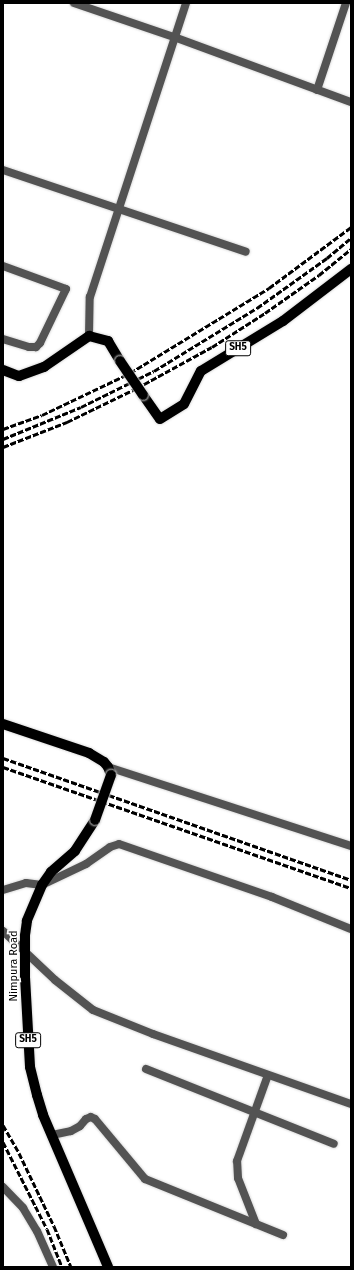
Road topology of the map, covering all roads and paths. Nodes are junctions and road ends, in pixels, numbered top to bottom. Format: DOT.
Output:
graph roads {
  1 [pos="74,3"];
  2 [pos="186,3"];
  3 [pos="346,3"];
  4 [pos="174,37"];
  5 [pos="317,90"];
  6 [pos="351,102"];
  7 [pos="3,170"];
  8 [pos="118,209"];
  9 [pos="246,252"];
  10 [pos="3,266"];
  11 [pos="351,269"];
  12 [pos="89,336"];
  13 [pos="3,339"];
  14 [pos="3,370"];
  15 [pos="3,724"];
  16 [pos="110,771"];
  17 [pos="351,846"];
  18 [pos="42,885"];
  19 [pos="3,890"];
  20 [pos="351,929"];
  21 [pos="3,930"];
  22 [pos="24,950"];
  23 [pos="146,1069"];
  24 [pos="268,1075"];
  25 [pos="351,1104"];
  26 [pos="255,1112"];
  27 [pos="52,1135"];
  28 [pos="334,1144"];
  29 [pos="3,1187"];
  30 [pos="256,1224"];
  31 [pos="283,1235"];
  32 [pos="53,1267"];
  33 [pos="108,1267"];
  1 -- 4 [label="street"];
  2 -- 4 [label="street"];
  3 -- 5 [label="street"];
  4 -- 5 [label="street"];
  4 -- 8 [label="street"];
  5 -- 6 [label="street"];
  7 -- 8 [label="street"];
  8 -- 9 [label="street"];
  8 -- 12 [label="street"];
  10 -- 13 [label="street"];
  11 -- 12 [label="main road, SH5, bridge"];
  12 -- 14 [label="main road"];
  15 -- 16 [label="main road"];
  16 -- 17 [label="street"];
  16 -- 18 [label="main road, Nimpura Road / SH5, bridge"];
  18 -- 19 [label="street"];
  18 -- 20 [label="street"];
  18 -- 22 [label="main road, Nimpura Road / SH5"];
  21 -- 22 [label="street"];
  22 -- 24 [label="street"];
  22 -- 27 [label="main road, Nimpura Road / SH5"];
  23 -- 26 [label="street"];
  24 -- 25 [label="street"];
  24 -- 26 [label="street"];
  26 -- 28 [label="street"];
  26 -- 30 [label="street"];
  27 -- 30 [label="street"];
  27 -- 33 [label="main road, Nimpura Road / SH5"];
  29 -- 32 [label="street"];
  30 -- 31 [label="street"];
}
